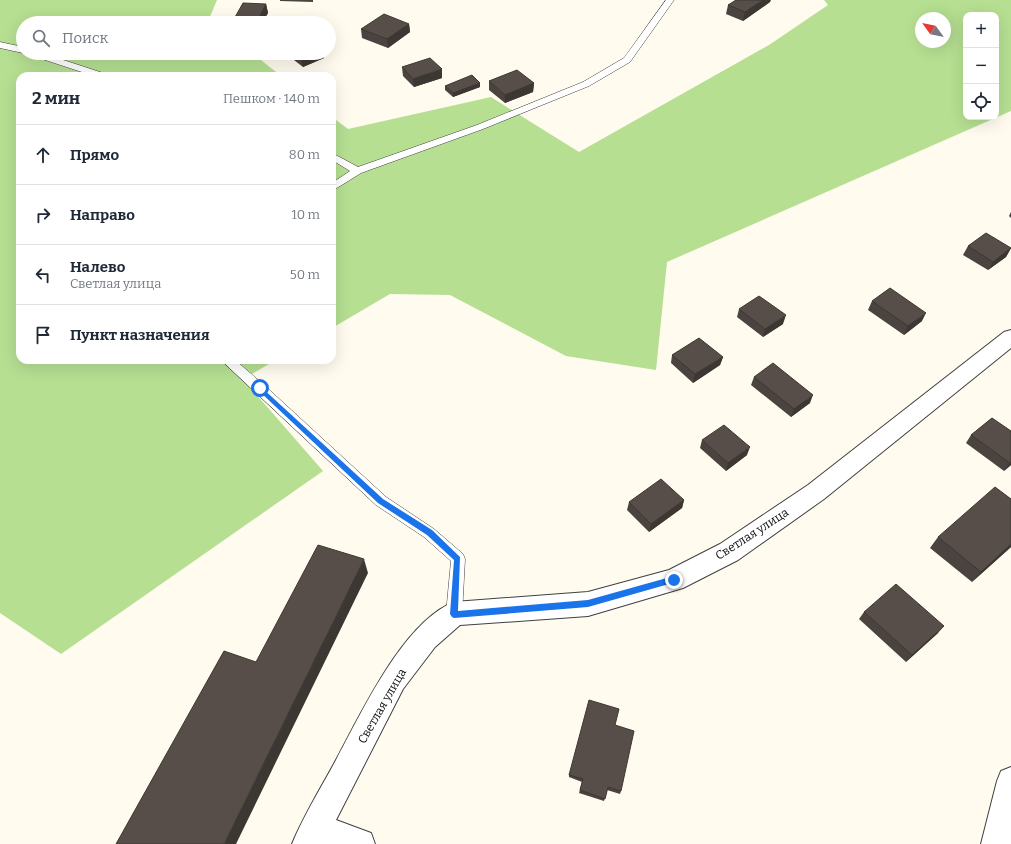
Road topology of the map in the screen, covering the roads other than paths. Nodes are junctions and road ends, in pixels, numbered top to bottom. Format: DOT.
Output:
graph roads {
  1 [pos="670,0"];
  2 [pos="0,44"];
  3 [pos="16,48"];
  4 [pos="54,60"];
  5 [pos="91,72"];
  6 [pos="336,158"];
  7 [pos="357,171"];
  8 [pos="336,185"];
  9 [pos="1011,338"];
  10 [pos="232,364"];
  11 [pos="454,614"];
  12 [pos="1011,781"];
  13 [pos="312,835"];
  14 [pos="360,844"];
  15 [pos="996,844"];
  1 -- 7 [label="lane"];
  2 -- 3 [label="lane"];
  4 -- 5 [label="lane"];
  6 -- 7 [label="lane"];
  7 -- 8 [label="lane"];
  9 -- 11 [label="street, Светлая улица"];
  10 -- 11 [label="lane"];
  11 -- 13 [label="street, Светлая улица"];
  12 -- 15 [label="street"];
  13 -- 14 [label="street"];
}
